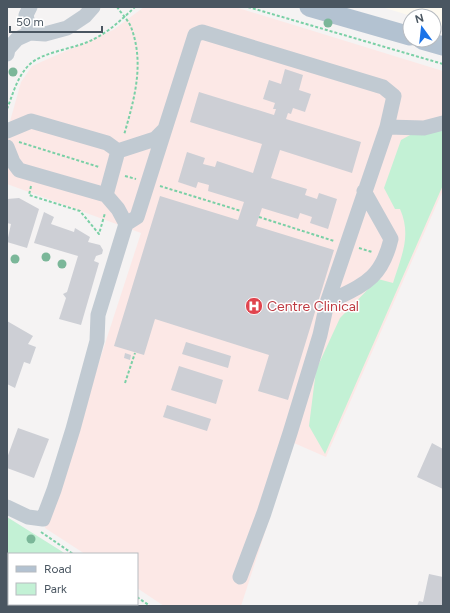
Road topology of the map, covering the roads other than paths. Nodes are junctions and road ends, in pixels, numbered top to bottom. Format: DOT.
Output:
graph roads {
  1 [pos="30,7"];
  2 [pos="310,7"];
  3 [pos="353,7"];
  4 [pos="90,10"];
  5 [pos="402,22"];
  6 [pos="30,33"];
  7 [pos="402,34"];
  8 [pos="7,51"];
  9 [pos="443,123"];
  10 [pos="387,127"];
  11 [pos="165,129"];
  12 [pos="7,131"];
  13 [pos="13,144"];
  14 [pos="120,145"];
  15 [pos="364,191"];
  16 [pos="106,195"];
  17 [pos="126,224"];
  18 [pos="328,303"];
  19 [pos="7,507"];
  20 [pos="240,577"];
  1 -- 6 [label="street"];
  2 -- 7 [label="main road"];
  3 -- 5 [label="main road"];
  4 -- 6 [label="street"];
  6 -- 8 [label="street"];
  9 -- 10 [label="street"];
  10 -- 11 [label="street"];
  10 -- 15 [label="street"];
  11 -- 14 [label="street"];
  11 -- 17 [label="street"];
  12 -- 14 [label="street"];
  13 -- 16 [label="street"];
  14 -- 16 [label="street"];
  15 -- 18 [label="street"];
  15 -- 18 [label="street"];
  16 -- 17 [label="street"];
  17 -- 19 [label="street"];
  18 -- 20 [label="street"];
}
